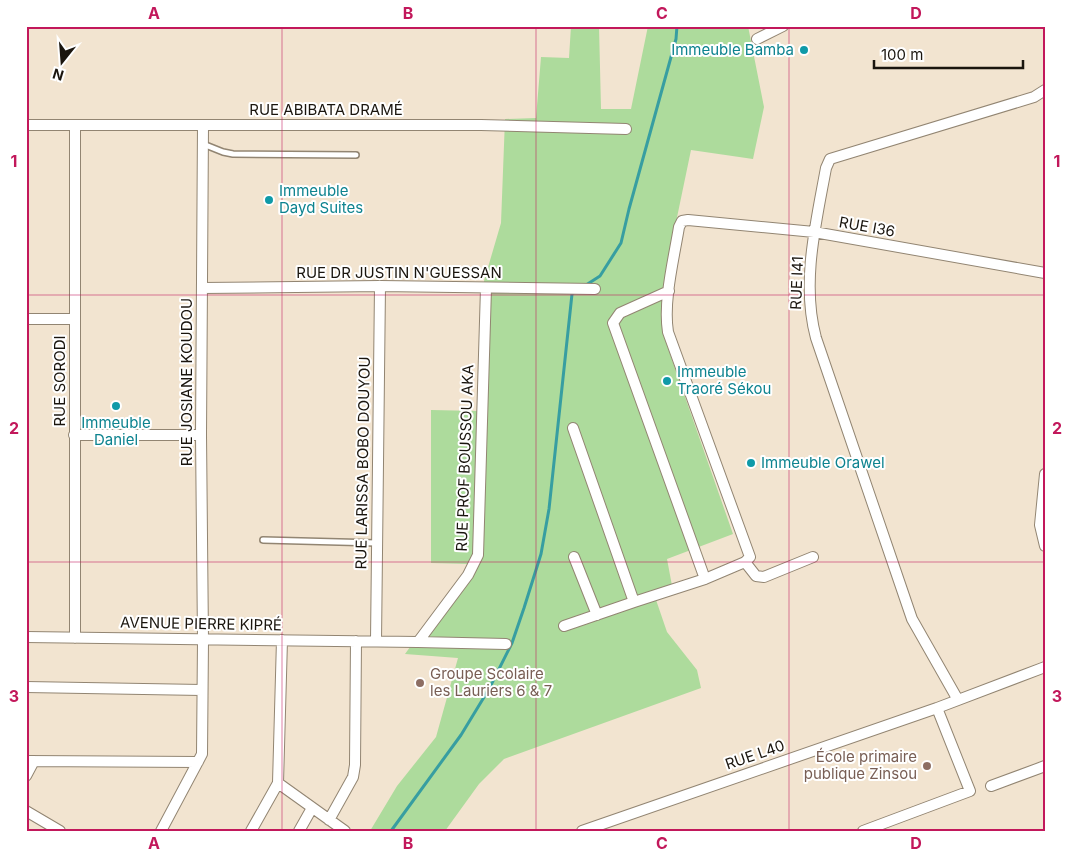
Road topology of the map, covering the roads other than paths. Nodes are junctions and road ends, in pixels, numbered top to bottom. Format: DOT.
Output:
graph roads {
  1 [pos="783,26"];
  2 [pos="757,38"];
  3 [pos="1045,90"];
  4 [pos="1034,97"];
  5 [pos="1045,99"];
  6 [pos="26,125"];
  7 [pos="75,125"];
  8 [pos="203,125"];
  9 [pos="626,129"];
  10 [pos="203,143"];
  11 [pos="356,155"];
  12 [pos="814,232"];
  13 [pos="1045,273"];
  14 [pos="380,286"];
  15 [pos="202,288"];
  16 [pos="486,288"];
  17 [pos="595,289"];
  18 [pos="670,291"];
  19 [pos="26,319"];
  20 [pos="75,319"];
  21 [pos="573,428"];
  22 [pos="74,435"];
  23 [pos="201,435"];
  24 [pos="1045,474"];
  25 [pos="1044,478"];
  26 [pos="263,540"];
  27 [pos="377,543"];
  28 [pos="1045,546"];
  29 [pos="574,557"];
  30 [pos="813,557"];
  31 [pos="745,562"];
  32 [pos="705,579"];
  33 [pos="634,602"];
  34 [pos="597,615"];
  35 [pos="564,626"];
  36 [pos="26,637"];
  37 [pos="75,638"];
  38 [pos="203,640"];
  39 [pos="282,640"];
  40 [pos="356,641"];
  41 [pos="376,641"];
  42 [pos="418,642"];
  43 [pos="506,644"];
  44 [pos="1045,667"];
  45 [pos="26,687"];
  46 [pos="202,690"];
  47 [pos="958,700"];
  48 [pos="937,708"];
  49 [pos="30,761"];
  50 [pos="198,762"];
  51 [pos="1045,766"];
  52 [pos="26,776"];
  53 [pos="278,783"];
  54 [pos="991,786"];
  55 [pos="312,808"];
  56 [pos="26,811"];
  57 [pos="329,820"];
  58 [pos="60,831"];
  59 [pos="161,831"];
  60 [pos="251,831"];
  61 [pos="299,831"];
  62 [pos="346,831"];
  63 [pos="582,831"];
  64 [pos="863,831"];
  1 -- 2 [label="street"];
  3 -- 4 [label="street, RUE I41"];
  4 -- 5 [label="street"];
  4 -- 12 [label="street, RUE I41"];
  6 -- 7 [label="street, RUE ABIBATA DRAMÉ"];
  7 -- 8 [label="street, RUE ABIBATA DRAMÉ"];
  7 -- 20 [label="street, RUE SORODI"];
  8 -- 9 [label="street, RUE ABIBATA DRAMÉ"];
  8 -- 10 [label="street, RUE JOSIANE KOUDOU"];
  10 -- 11 [label="lane"];
  10 -- 15 [label="street, RUE JOSIANE KOUDOU"];
  12 -- 13 [label="street, RUE I36"];
  12 -- 18 [label="street, RUE I36"];
  12 -- 47 [label="street, RUE I41"];
  14 -- 15 [label="street, RUE DR JUSTIN N'GUESSAN"];
  14 -- 16 [label="street, RUE DR JUSTIN N'GUESSAN"];
  14 -- 27 [label="street, RUE LARISSA BOBO DOUYOU"];
  15 -- 23 [label="street, RUE JOSIANE KOUDOU"];
  16 -- 17 [label="street, RUE DR JUSTIN N'GUESSAN"];
  16 -- 42 [label="street, RUE PROF BOUSSOU AKA"];
  18 -- 31 [label="street"];
  18 -- 32 [label="street"];
  19 -- 20 [label="street"];
  20 -- 22 [label="street, RUE SORODI"];
  21 -- 33 [label="street"];
  22 -- 23 [label="street"];
  22 -- 37 [label="street, RUE SORODI"];
  23 -- 38 [label="street, RUE JOSIANE KOUDOU"];
  24 -- 25 [label="street"];
  25 -- 28 [label="street"];
  26 -- 27 [label="lane"];
  27 -- 41 [label="street, RUE LARISSA BOBO DOUYOU"];
  29 -- 34 [label="street"];
  30 -- 31 [label="street"];
  31 -- 32 [label="street"];
  32 -- 33 [label="street"];
  33 -- 34 [label="street"];
  34 -- 35 [label="street"];
  36 -- 37 [label="street, AVENUE PIERRE KIPRÉ"];
  37 -- 38 [label="street, AVENUE PIERRE KIPRÉ"];
  38 -- 39 [label="street, AVENUE PIERRE KIPRÉ"];
  38 -- 46 [label="street, RUE JOSIANE KOUDOU"];
  39 -- 40 [label="street, AVENUE PIERRE KIPRÉ"];
  39 -- 53 [label="street"];
  40 -- 41 [label="street, AVENUE PIERRE KIPRÉ"];
  40 -- 57 [label="street"];
  41 -- 42 [label="street, AVENUE PIERRE KIPRÉ"];
  42 -- 43 [label="street, AVENUE PIERRE KIPRÉ"];
  44 -- 47 [label="street, RUE L40"];
  45 -- 46 [label="street"];
  46 -- 50 [label="street, RUE JOSIANE KOUDOU"];
  47 -- 48 [label="street, RUE L40"];
  48 -- 63 [label="street, RUE L40"];
  48 -- 64 [label="street"];
  49 -- 50 [label="street"];
  49 -- 52 [label="street"];
  50 -- 59 [label="street, RUE JOSIANE KOUDOU"];
  51 -- 54 [label="street"];
  53 -- 55 [label="street"];
  53 -- 60 [label="street"];
  55 -- 57 [label="street"];
  55 -- 61 [label="street"];
  56 -- 58 [label="street"];
  57 -- 62 [label="street"];
}
